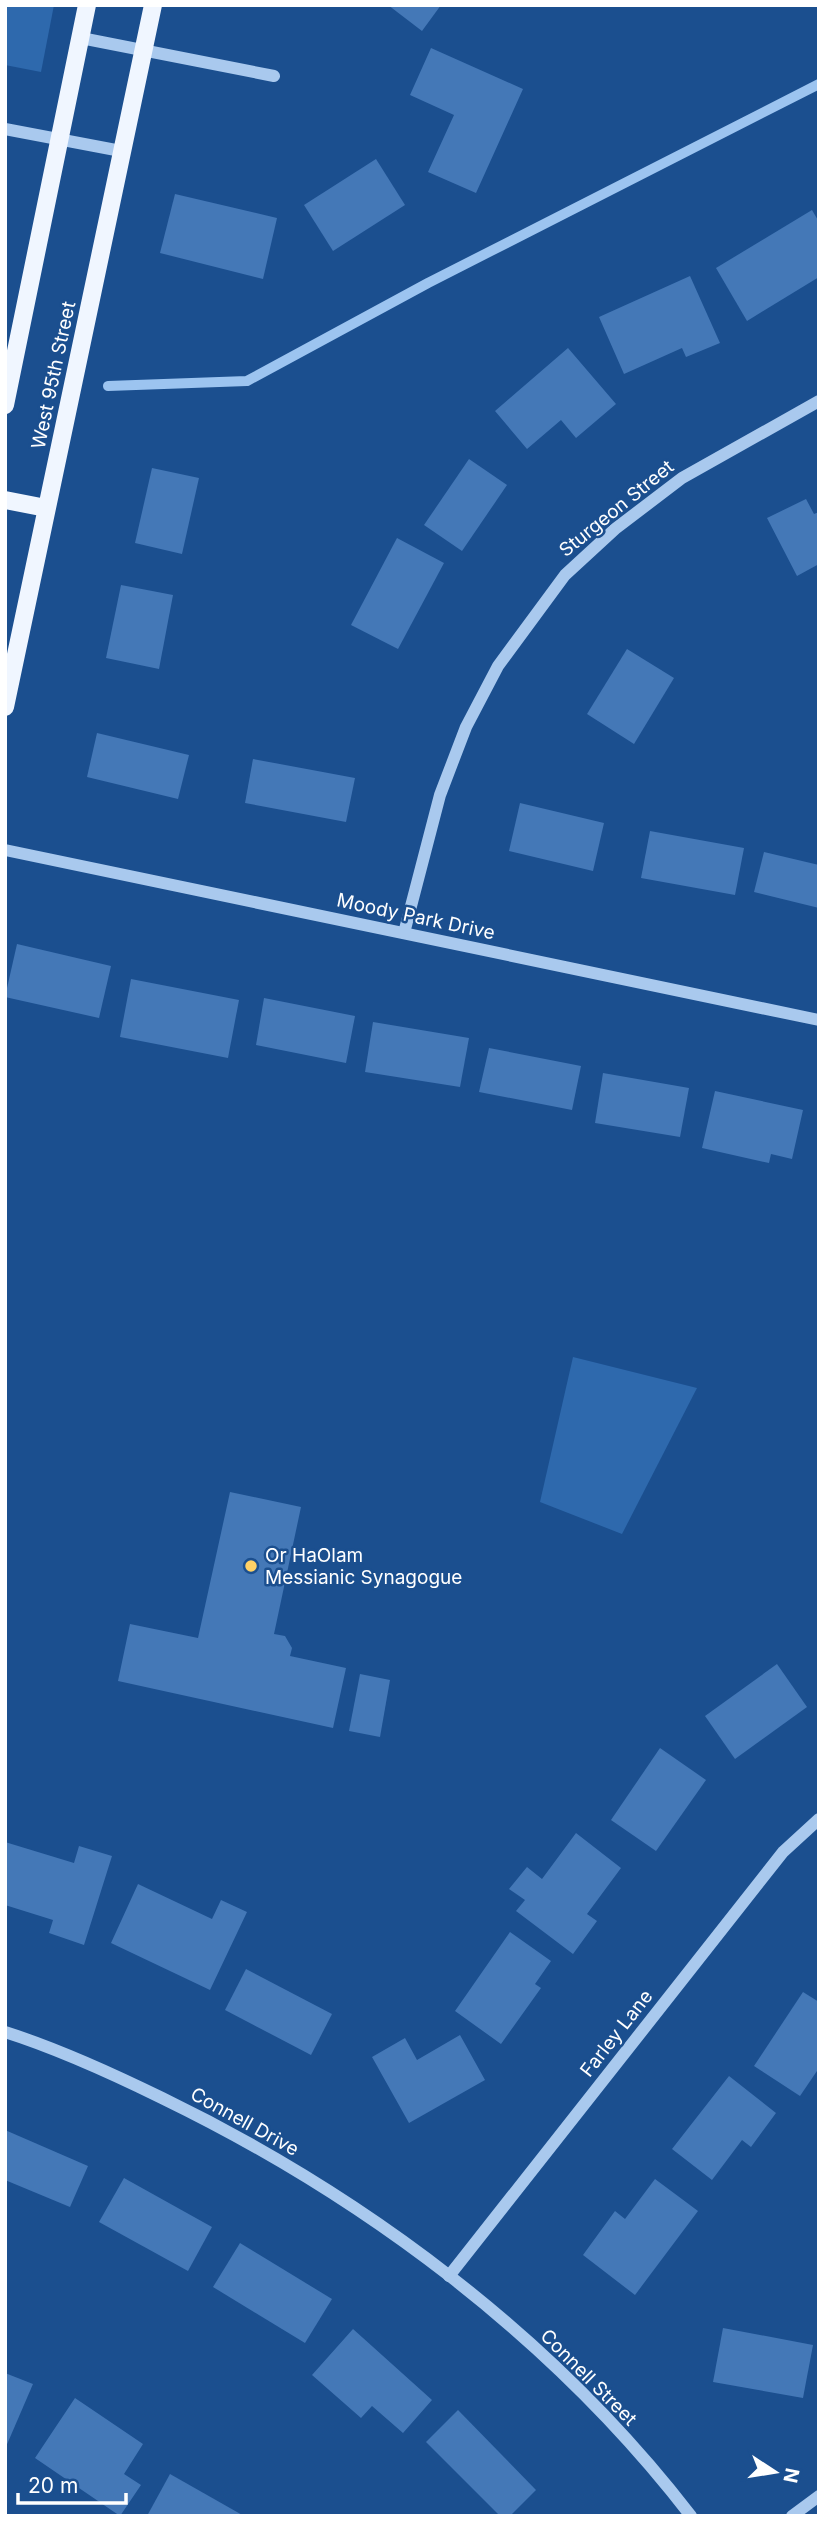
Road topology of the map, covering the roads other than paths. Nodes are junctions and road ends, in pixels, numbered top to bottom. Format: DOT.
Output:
graph roads {
  1 [pos="88,5"];
  2 [pos="153,5"];
  3 [pos="81,38"];
  4 [pos="143,51"];
  5 [pos="274,76"];
  6 [pos="5,129"];
  7 [pos="59,139"];
  8 [pos="121,151"];
  9 [pos="819,401"];
  10 [pos="5,405"];
  11 [pos="5,500"];
  12 [pos="46,508"];
  13 [pos="5,707"];
  14 [pos="5,850"];
  15 [pos="404,933"];
  16 [pos="819,1020"];
  17 [pos="819,1819"];
  18 [pos="5,2032"];
  19 [pos="449,2276"];
  20 [pos="819,2496"];
  21 [pos="691,2516"];
  22 [pos="792,2516"];
  1 -- 3 [label="main road"];
  2 -- 4 [label="main road, West 95th Street"];
  3 -- 4 [label="street"];
  3 -- 7 [label="main road"];
  4 -- 5 [label="street"];
  4 -- 8 [label="main road, West 95th Street"];
  6 -- 7 [label="street"];
  7 -- 8 [label="street"];
  7 -- 10 [label="main road"];
  8 -- 12 [label="main road, West 95th Street"];
  9 -- 15 [label="street, Sturgeon Street"];
  11 -- 12 [label="main road"];
  12 -- 13 [label="main road, West 95th Street"];
  14 -- 15 [label="street, Moody Park Drive"];
  15 -- 16 [label="street, Moody Park Drive"];
  17 -- 19 [label="street, Farley Lane"];
  18 -- 19 [label="street, Connell Drive"];
  19 -- 21 [label="street, Connell Street"];
  20 -- 22 [label="street"];
}
